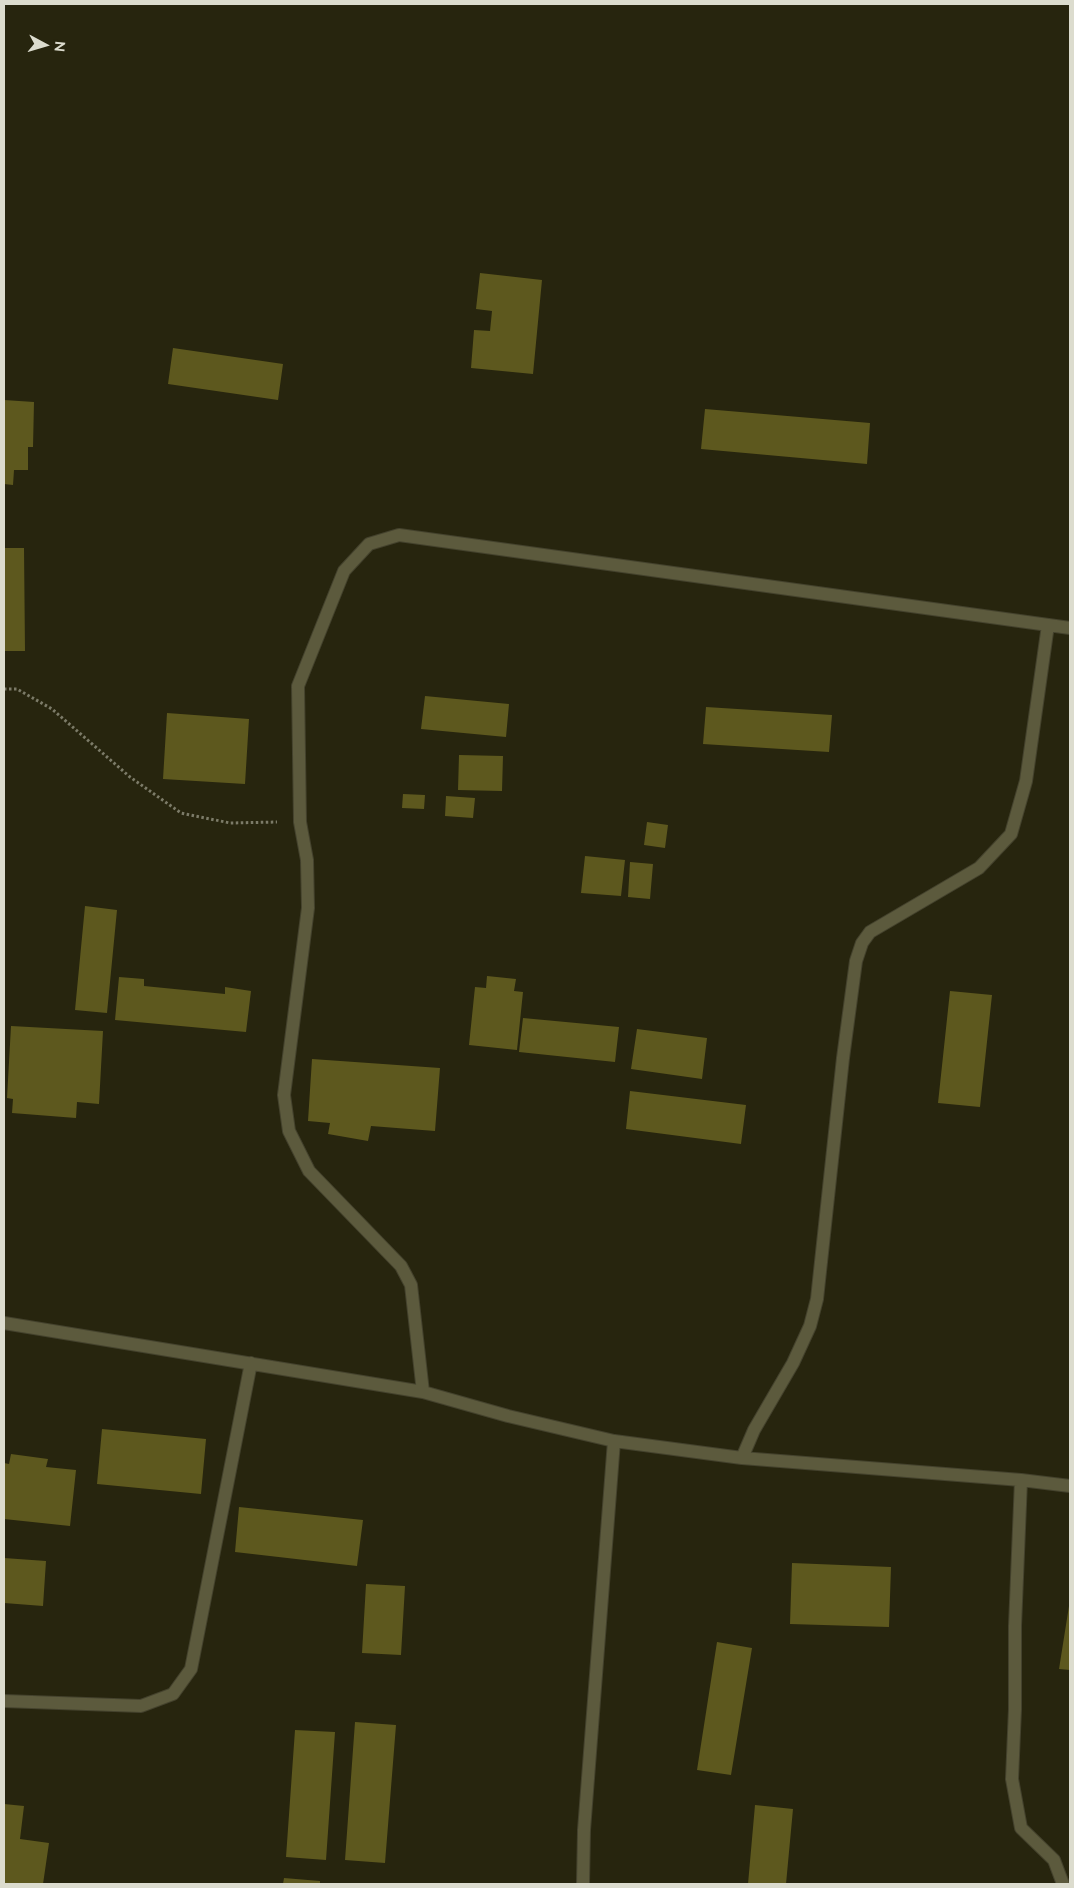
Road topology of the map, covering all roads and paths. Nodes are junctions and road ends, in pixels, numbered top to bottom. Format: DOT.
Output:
graph roads {
  1 [pos="1048,625"];
  2 [pos="1070,628"];
  3 [pos="4,689"];
  4 [pos="300,822"];
  5 [pos="4,1323"];
  6 [pos="251,1363"];
  7 [pos="422,1392"];
  8 [pos="614,1441"];
  9 [pos="742,1458"];
  10 [pos="1021,1480"];
  11 [pos="1070,1486"];
  12 [pos="4,1701"];
  13 [pos="1066,1883"];
  14 [pos="583,1884"];
  1 -- 2 [label="street"];
  1 -- 4 [label="street"];
  1 -- 9 [label="street"];
  3 -- 4 [label="path"];
  4 -- 7 [label="street"];
  5 -- 6 [label="street"];
  6 -- 7 [label="street"];
  6 -- 12 [label="street"];
  7 -- 8 [label="street"];
  8 -- 9 [label="street"];
  8 -- 14 [label="street"];
  9 -- 10 [label="street"];
  10 -- 11 [label="street"];
  10 -- 13 [label="street"];
}
